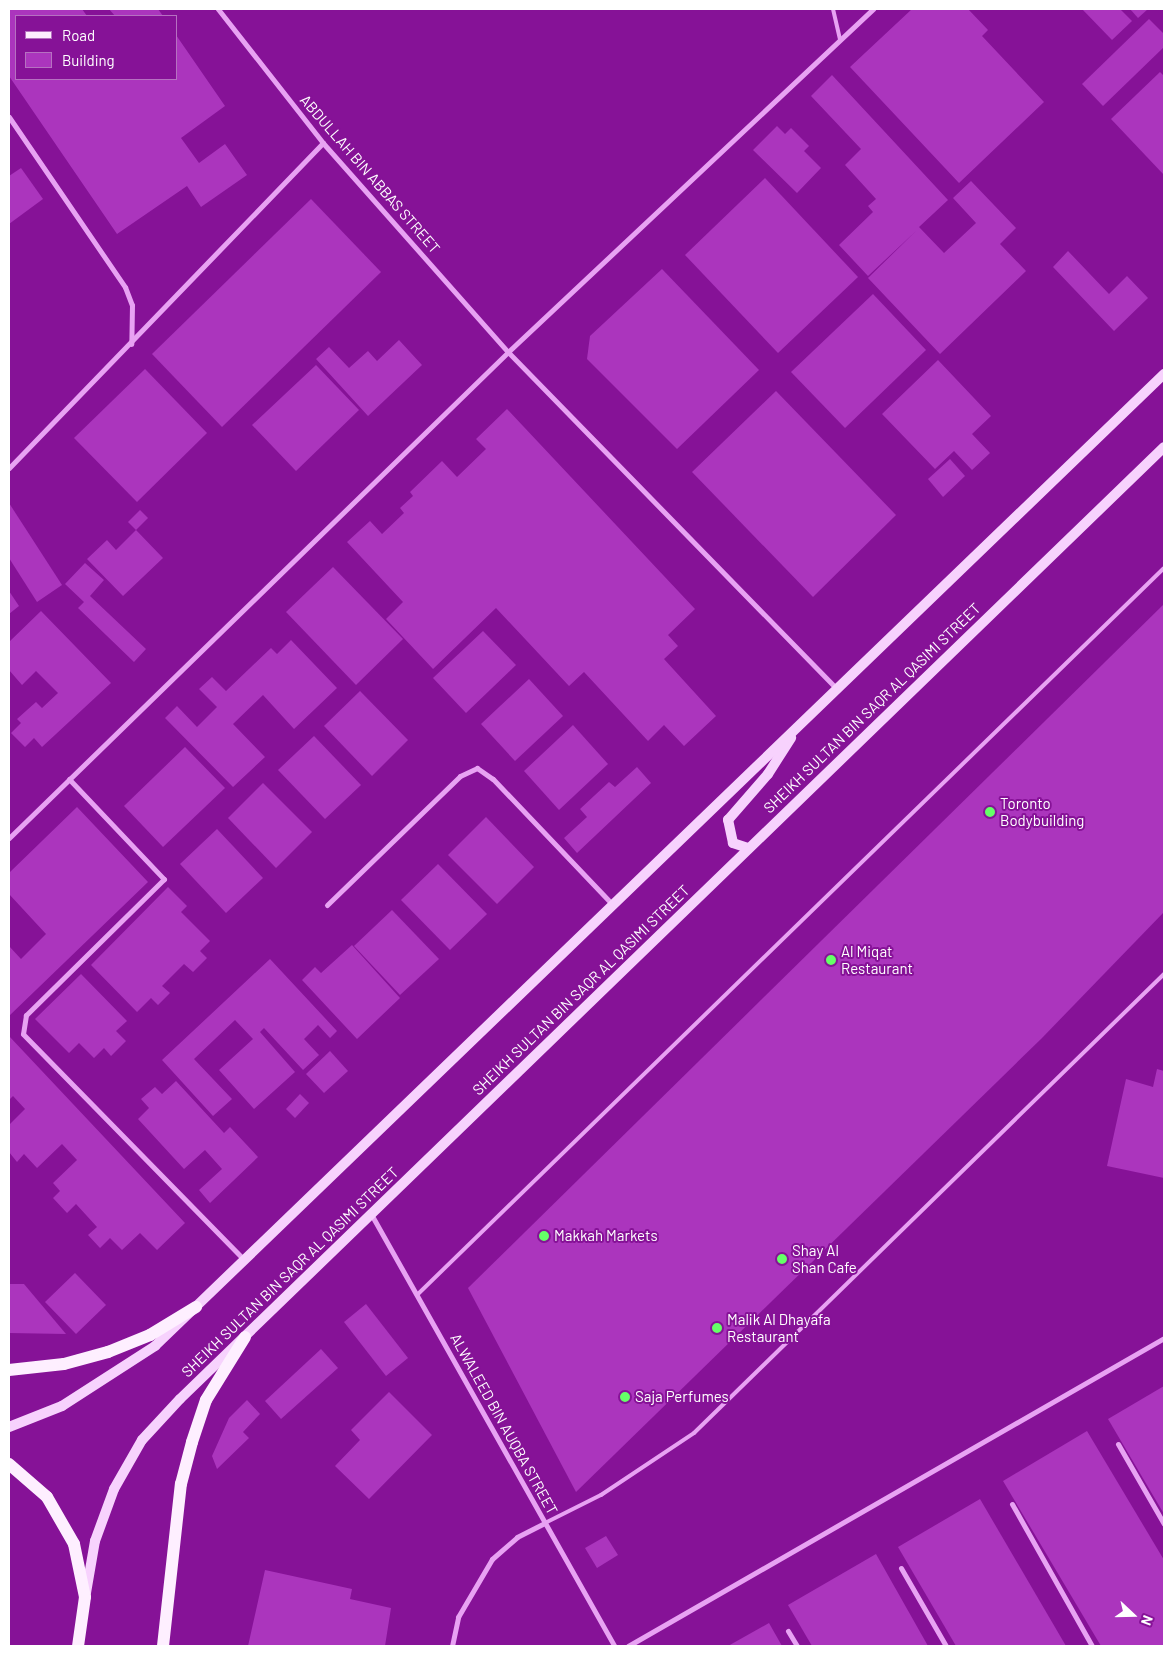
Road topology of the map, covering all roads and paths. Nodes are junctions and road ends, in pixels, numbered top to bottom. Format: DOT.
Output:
graph roads {
  1 [pos="218,9"];
  2 [pos="832,9"];
  3 [pos="873,9"];
  4 [pos="840,39"];
  5 [pos="9,117"];
  6 [pos="323,143"];
  7 [pos="131,344"];
  8 [pos="508,352"];
  9 [pos="1164,374"];
  10 [pos="1164,447"];
  11 [pos="9,468"];
  12 [pos="1164,568"];
  13 [pos="837,689"];
  14 [pos="796,729"];
  15 [pos="69,779"];
  16 [pos="9,838"];
  17 [pos="748,848"];
  18 [pos="327,905"];
  19 [pos="614,905"];
  20 [pos="1164,974"];
  21 [pos="371,1214"];
  22 [pos="245,1260"];
  23 [pos="417,1295"];
  24 [pos="196,1307"];
  25 [pos="245,1337"];
  26 [pos="1164,1338"];
  27 [pos="9,1370"];
  28 [pos="9,1427"];
  29 [pos="1118,1444"];
  30 [pos="9,1464"];
  31 [pos="1012,1504"];
  32 [pos="545,1523"];
  33 [pos="1164,1524"];
  34 [pos="901,1568"];
  35 [pos="85,1597"];
  36 [pos="84,1626"];
  37 [pos="788,1631"];
  38 [pos="78,1646"];
  39 [pos="84,1646"];
  40 [pos="163,1646"];
  41 [pos="452,1646"];
  42 [pos="614,1646"];
  43 [pos="628,1646"];
  44 [pos="797,1646"];
  45 [pos="946,1646"];
  46 [pos="1092,1646"];
  1 -- 6 [label="street, ABDULLAH BIN ABBAS STREET"];
  2 -- 4 [label="lane"];
  3 -- 4 [label="street"];
  4 -- 8 [label="street"];
  5 -- 7 [label="street"];
  6 -- 7 [label="street"];
  6 -- 8 [label="street, ABDULLAH BIN ABBAS STREET"];
  7 -- 11 [label="street"];
  8 -- 13 [label="street, ABDULLAH BIN ABBAS STREET"];
  8 -- 15 [label="street"];
  9 -- 13 [label="main road"];
  10 -- 17 [label="main road, SHEIKH SULTAN BIN SAQR AL QASIMI STREET"];
  12 -- 23 [label="lane"];
  13 -- 14 [label="main road"];
  14 -- 17 [label="main road"];
  14 -- 19 [label="main road"];
  15 -- 16 [label="street"];
  15 -- 22 [label="street"];
  17 -- 21 [label="main road, SHEIKH SULTAN BIN SAQR AL QASIMI STREET"];
  18 -- 19 [label="street"];
  19 -- 22 [label="main road"];
  20 -- 32 [label="lane"];
  21 -- 23 [label="street, ALWALEED BIN AUQBA STREET"];
  21 -- 25 [label="main road, SHEIKH SULTAN BIN SAQR AL QASIMI STREET"];
  22 -- 24 [label="main road"];
  23 -- 32 [label="street, ALWALEED BIN AUQBA STREET"];
  24 -- 27 [label="main road"];
  24 -- 28 [label="main road"];
  25 -- 35 [label="main road, SHEIKH SULTAN BIN SAQR AL QASIMI STREET"];
  25 -- 40 [label="main road"];
  26 -- 43 [label="street"];
  29 -- 33 [label="street"];
  30 -- 35 [label="main road"];
  31 -- 46 [label="street"];
  32 -- 41 [label="street"];
  32 -- 42 [label="street, ALWALEED BIN AUQBA STREET"];
  34 -- 45 [label="street"];
  35 -- 36 [label="main road"];
  36 -- 38 [label="main road"];
  36 -- 39 [label="main road"];
  37 -- 44 [label="street"];
}
